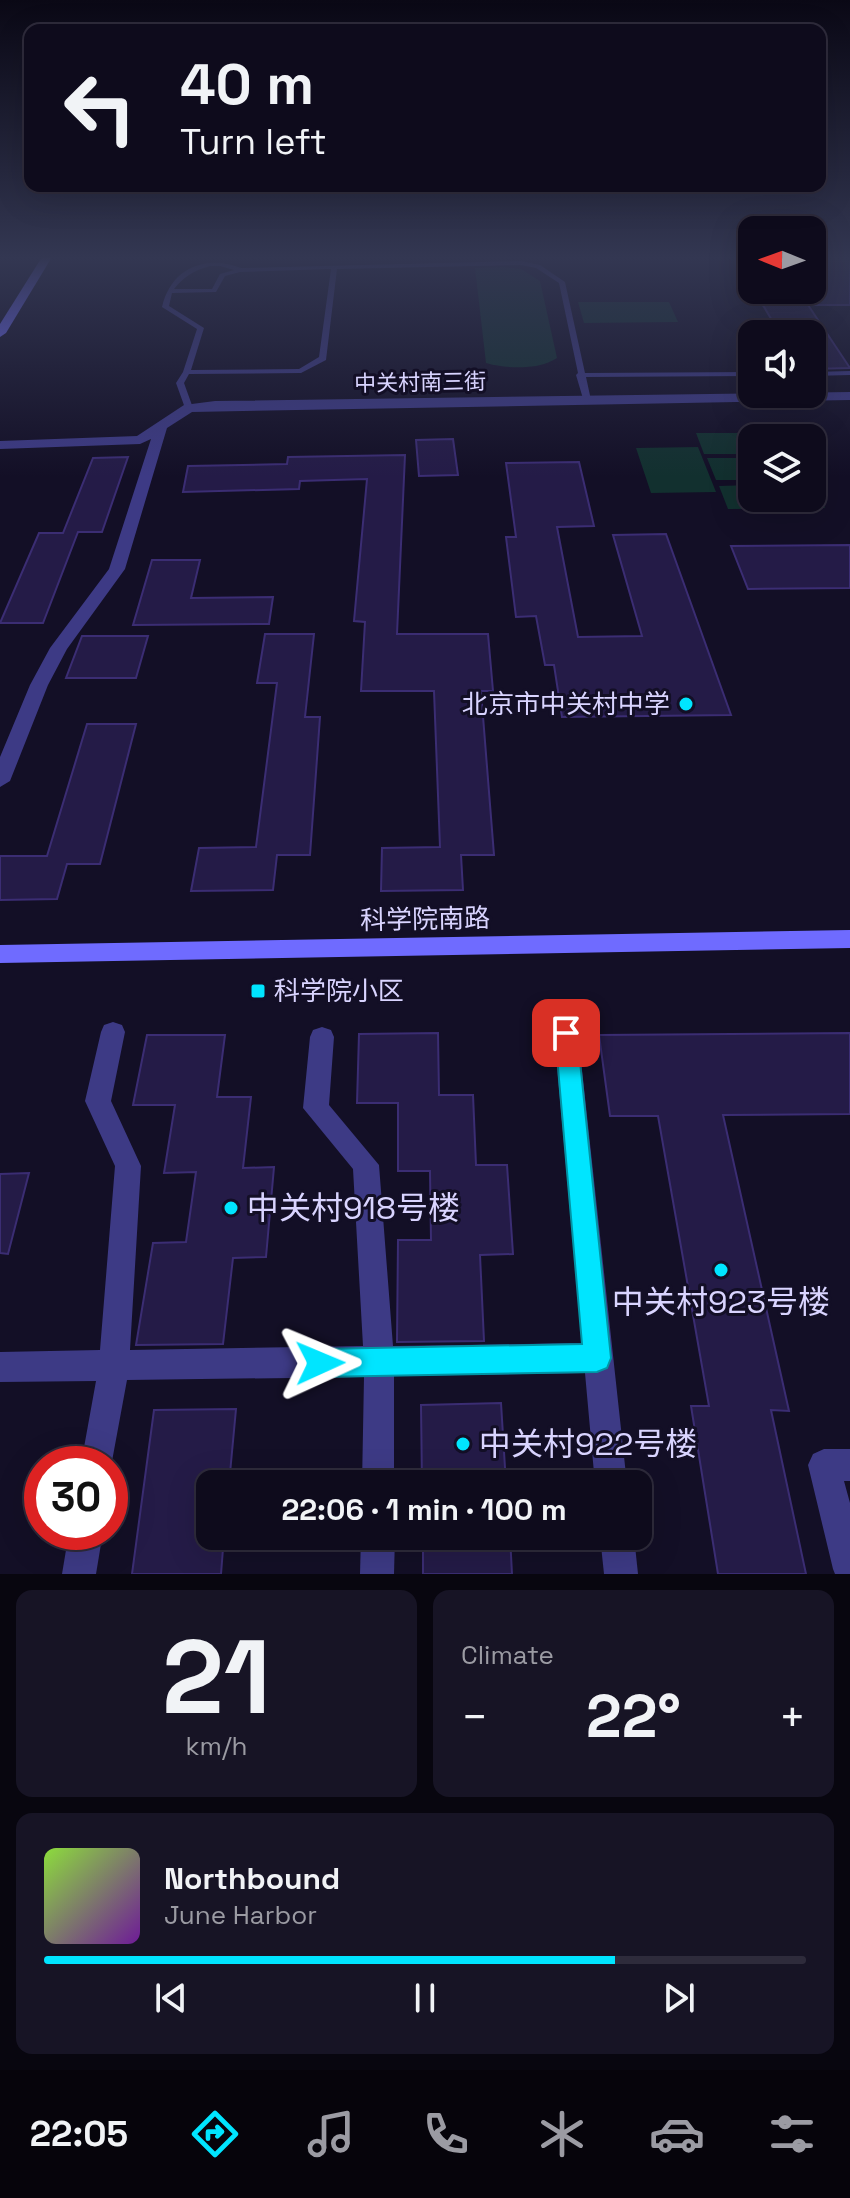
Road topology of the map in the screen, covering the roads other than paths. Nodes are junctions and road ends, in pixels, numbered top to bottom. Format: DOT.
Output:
graph roads {
  1 [pos="200,330"];
  2 [pos="326,330"];
  3 [pos="571,330"];
  4 [pos="187,372"];
  5 [pos="850,373"];
  6 [pos="738,374"];
  7 [pos="826,374"];
  8 [pos="580,375"];
  9 [pos="850,396"];
  10 [pos="587,400"];
  11 [pos="189,408"];
  12 [pos="161,429"];
  13 [pos="0,445"];
  14 [pos="0,781"];
  15 [pos="850,939"];
  16 [pos="0,954"];
  17 [pos="113,1032"];
  18 [pos="566,1033"];
  19 [pos="322,1037"];
  20 [pos="597,1358"];
  21 [pos="379,1362"];
  22 [pos="114,1366"];
  23 [pos="0,1367"];
  24 [pos="100,1446"];
  25 [pos="850,1465"];
  26 [pos="378,1470"];
  27 [pos="609,1470"];
  28 [pos="83,1550"];
  29 [pos="378,1550"];
  30 [pos="618,1550"];
  31 [pos="850,1569"];
  32 [pos="79,1574"];
  33 [pos="377,1574"];
  34 [pos="621,1574"];
  1 -- 4 [label="lane"];
  2 -- 4 [label="lane"];
  3 -- 8 [label="lane"];
  4 -- 11 [label="lane"];
  5 -- 7 [label="lane"];
  6 -- 8 [label="lane"];
  8 -- 10 [label="lane"];
  9 -- 10 [label="street, 中关村南三街"];
  10 -- 11 [label="street, 中关村南三街"];
  11 -- 12 [label="street"];
  12 -- 13 [label="street"];
  12 -- 14 [label="street"];
  15 -- 16 [label="street, 科学院南路"];
  17 -- 22 [label="street"];
  18 -- 20 [label="street"];
  19 -- 21 [label="street"];
  20 -- 21 [label="street"];
  20 -- 27 [label="street"];
  21 -- 22 [label="street"];
  21 -- 26 [label="street"];
  22 -- 23 [label="street"];
  22 -- 24 [label="street"];
  25 -- 31 [label="street"];
  28 -- 32 [label="street"];
  29 -- 33 [label="street"];
  30 -- 34 [label="street"];
}
